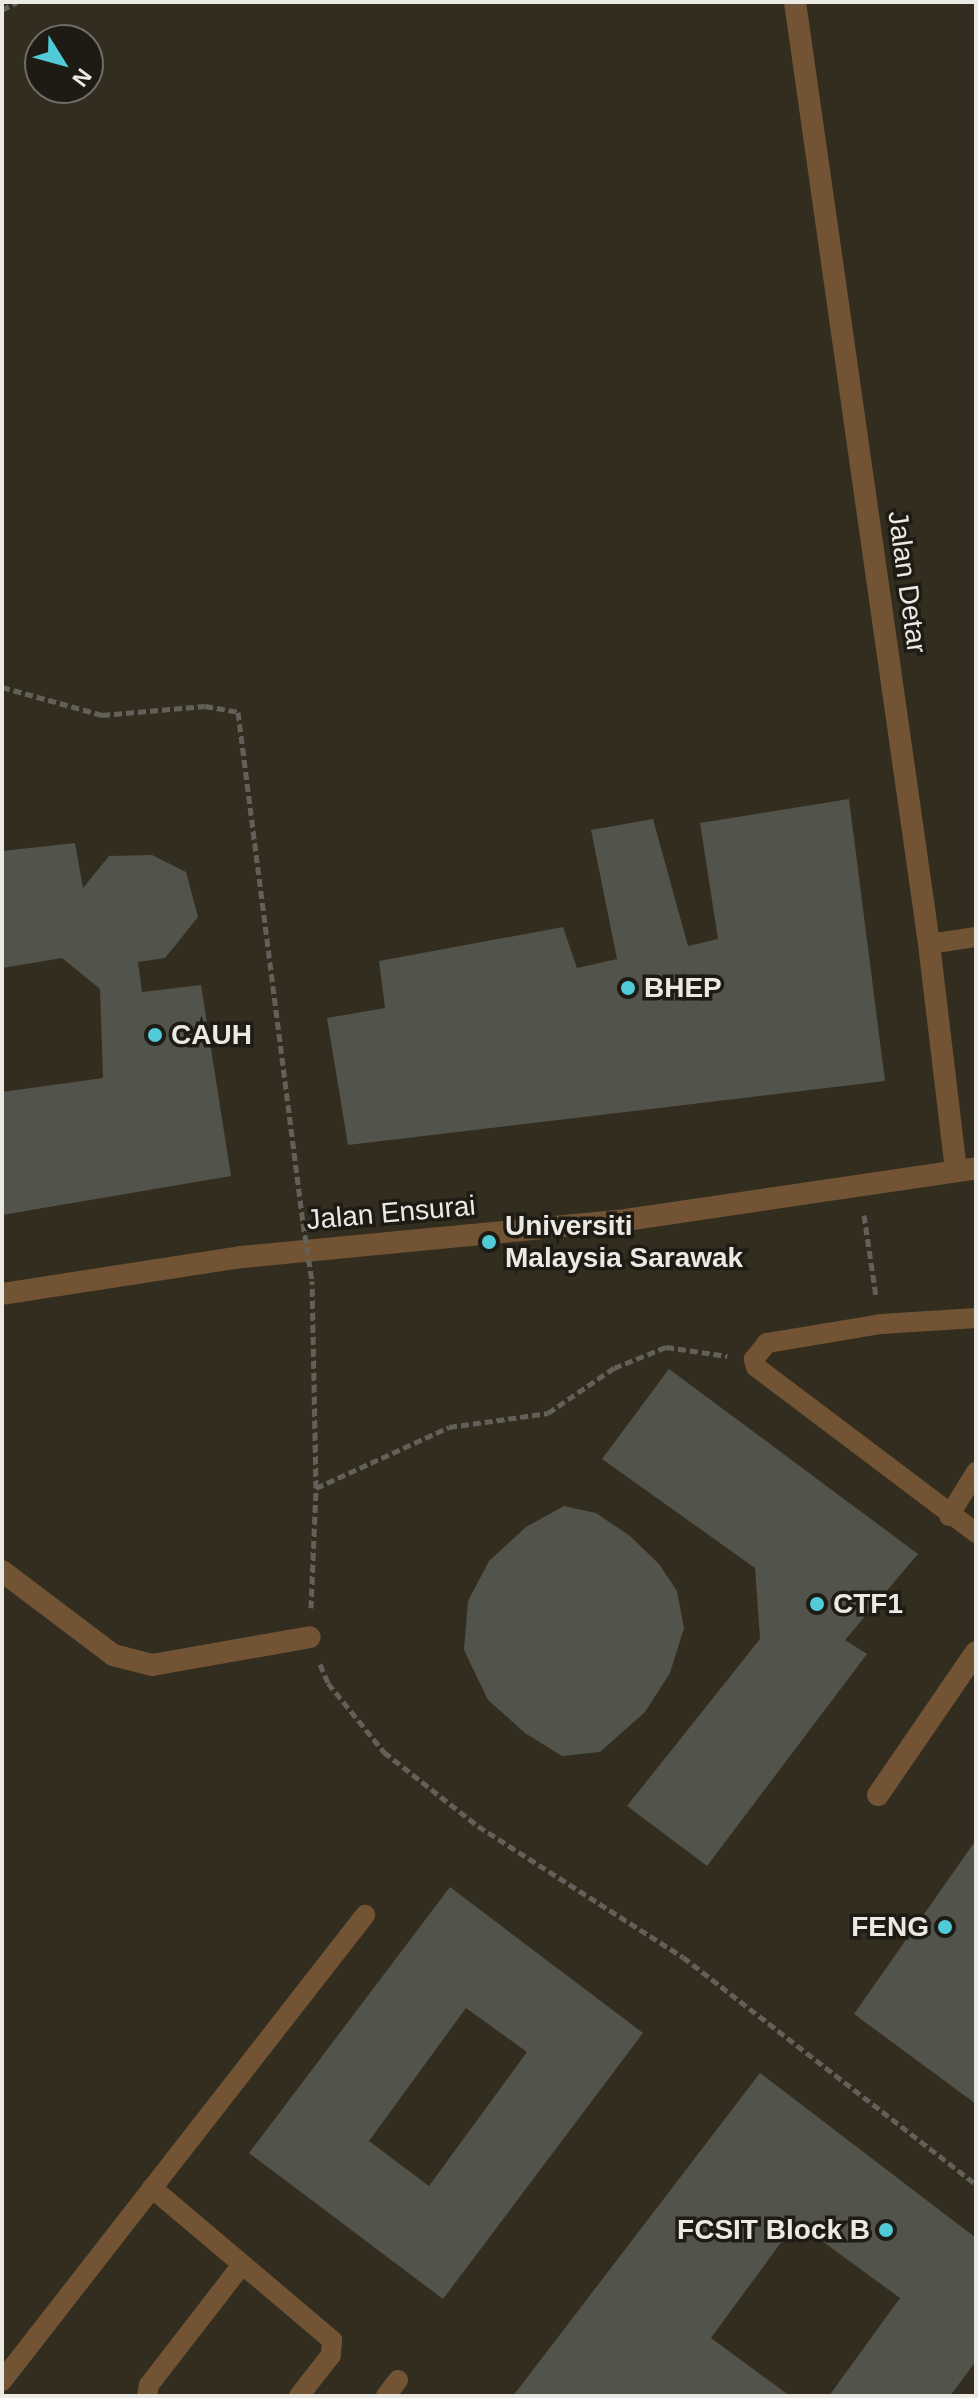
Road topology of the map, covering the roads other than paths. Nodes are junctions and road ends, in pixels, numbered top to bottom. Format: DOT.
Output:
graph roads {
  1 [pos="795,2"];
  2 [pos="976,937"];
  3 [pos="929,944"];
  4 [pos="966,1169"];
  5 [pos="2,1294"];
  6 [pos="976,1318"];
  7 [pos="976,1472"];
  8 [pos="949,1516"];
  9 [pos="976,1533"];
  10 [pos="2,1571"];
  11 [pos="310,1637"];
  12 [pos="976,1652"];
  13 [pos="878,1795"];
  14 [pos="365,1915"];
  15 [pos="152,2188"];
  16 [pos="241,2266"];
  17 [pos="2,2381"];
  18 [pos="147,2396"];
  19 [pos="299,2396"];
  1 -- 3 [label="street, Jalan Detar"];
  2 -- 3 [label="lane"];
  3 -- 4 [label="street, Jalan Detar"];
  4 -- 5 [label="street, Jalan Ensurai"];
  6 -- 8 [label="lane"];
  7 -- 8 [label="lane"];
  8 -- 9 [label="lane"];
  10 -- 11 [label="street"];
  12 -- 13 [label="street"];
  14 -- 15 [label="lane"];
  15 -- 16 [label="lane"];
  15 -- 17 [label="lane"];
  16 -- 18 [label="lane"];
  16 -- 19 [label="lane"];
}
